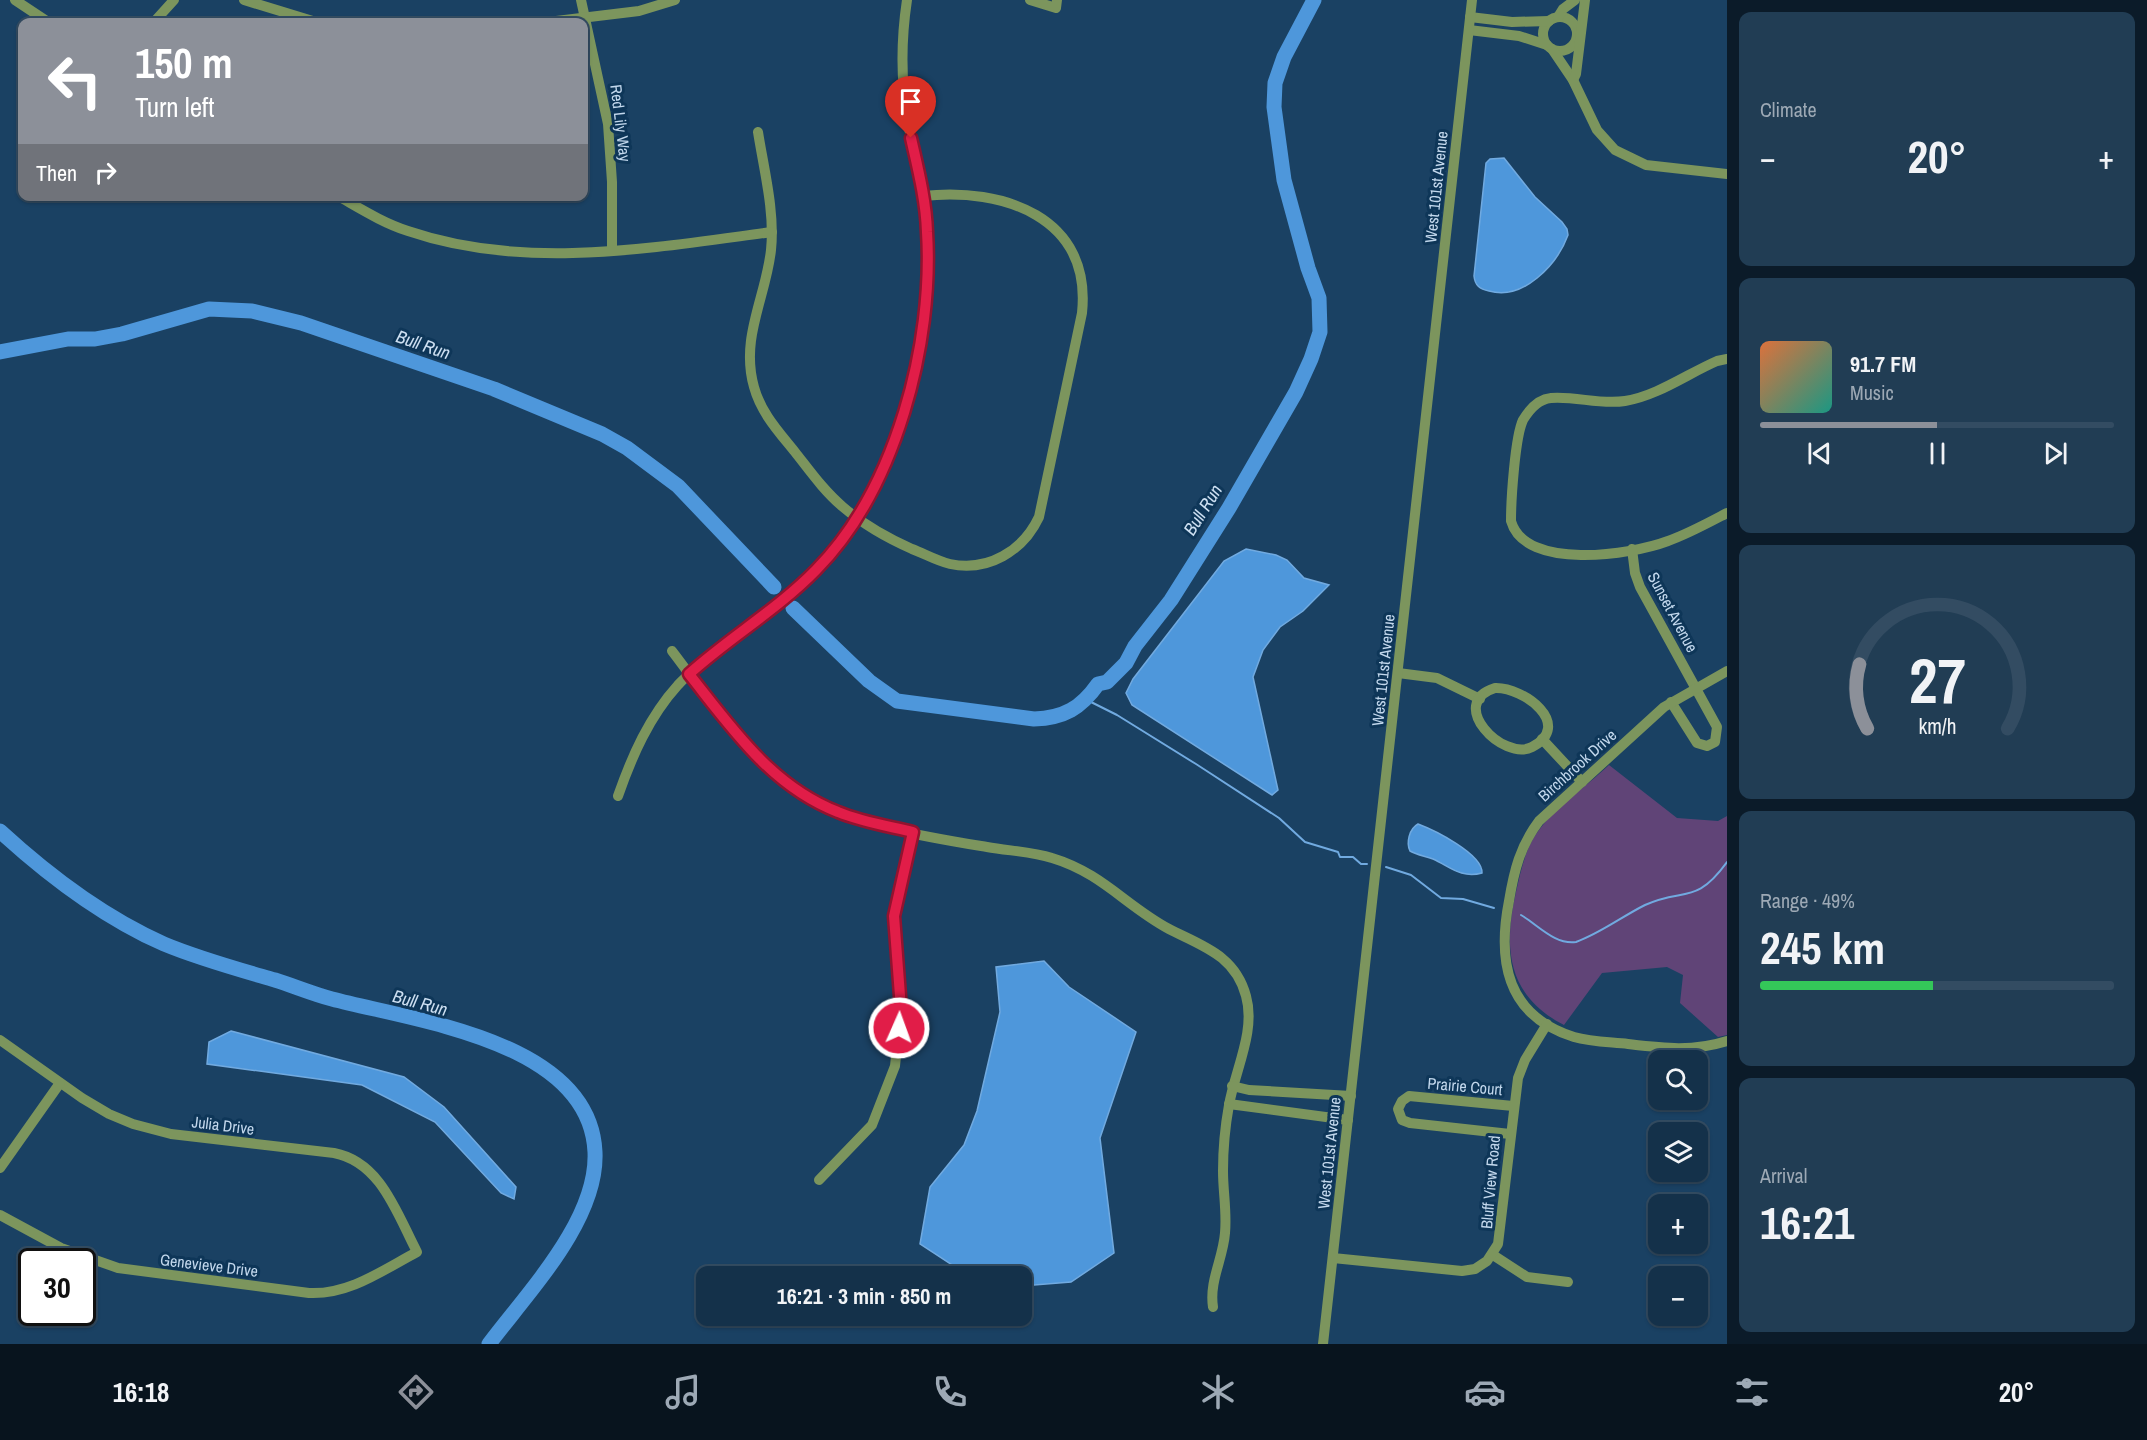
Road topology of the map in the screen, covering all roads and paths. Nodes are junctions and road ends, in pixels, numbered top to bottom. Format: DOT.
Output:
graph roads {
  1 [pos="15,0"];
  2 [pos="174,0"];
  3 [pos="244,0"];
  4 [pos="581,0"];
  5 [pos="675,0"];
  6 [pos="907,0"];
  7 [pos="1030,0"];
  8 [pos="1472,0"];
  9 [pos="1575,0"];
  10 [pos="1585,0"];
  11 [pos="1056,4"];
  12 [pos="1470,17"];
  13 [pos="42,18"];
  14 [pos="158,18"];
  15 [pos="303,18"];
  16 [pos="586,18"];
  17 [pos="1554,19"];
  18 [pos="588,28"];
  19 [pos="1469,30"];
  20 [pos="1579,35"];
  21 [pos="1549,47"];
  22 [pos="1573,80"];
  23 [pos="758,132"];
  24 [pos="1727,174"];
  25 [pos="923,196"];
  26 [pos="348,201"];
  27 [pos="772,232"];
  28 [pos="612,251"];
  29 [pos="1727,359"];
  30 [pos="1727,513"];
  31 [pos="857,518"];
  32 [pos="1632,549"];
  33 [pos="672,651"];
  34 [pos="1727,671"];
  35 [pos="1398,673"];
  36 [pos="689,674"];
  37 [pos="1696,687"];
  38 [pos="1480,699"];
  39 [pos="1671,702"];
  40 [pos="1542,739"];
  41 [pos="1582,782"];
  42 [pos="618,796"];
  43 [pos="913,832"];
  44 [pos="1547,1024"];
  45 [pos="0,1040"];
  46 [pos="1727,1041"];
  47 [pos="60,1083"];
  48 [pos="1233,1086"];
  49 [pos="1351,1096"];
  50 [pos="1229,1104"];
  51 [pos="1513,1106"];
  52 [pos="1348,1120"];
  53 [pos="1510,1134"];
  54 [pos="0,1168"];
  55 [pos="819,1180"];
  56 [pos="0,1215"];
  57 [pos="417,1252"];
  58 [pos="1493,1256"];
  59 [pos="1333,1258"];
  60 [pos="1568,1282"];
  61 [pos="1213,1307"];
  62 [pos="1323,1344"];
  1 -- 13 [label="street"];
  2 -- 14 [label="street"];
  3 -- 15 [label="street"];
  4 -- 16 [label="street, Red Lily Way"];
  5 -- 16 [label="street"];
  6 -- 25 [label="street"];
  7 -- 11 [label="street"];
  8 -- 12 [label="street, West 101st Avenue"];
  9 -- 17 [label="street"];
  10 -- 20 [label="street"];
  12 -- 17 [label="street"];
  12 -- 19 [label="street, West 101st Avenue"];
  17 -- 20 [label="street"];
  17 -- 21 [label="street"];
  18 -- 28 [label="street, Red Lily Way"];
  19 -- 21 [label="street"];
  19 -- 35 [label="street, West 101st Avenue"];
  20 -- 21 [label="street"];
  20 -- 22 [label="street"];
  21 -- 22 [label="street"];
  22 -- 24 [label="street"];
  23 -- 27 [label="street"];
  25 -- 31 [label="street"];
  25 -- 31 [label="street"];
  26 -- 28 [label="street"];
  27 -- 28 [label="street"];
  27 -- 31 [label="street"];
  29 -- 32 [label="street"];
  30 -- 32 [label="street"];
  31 -- 36 [label="street"];
  32 -- 37 [label="street, Sunset Avenue"];
  33 -- 36 [label="street"];
  34 -- 37 [label="street, Birchbrook Drive"];
  35 -- 38 [label="street"];
  35 -- 49 [label="street, West 101st Avenue"];
  36 -- 42 [label="street"];
  36 -- 43 [label="street"];
  37 -- 39 [label="street, Birchbrook Drive"];
  37 -- 39 [label="street, Sunset Avenue"];
  38 -- 40 [label="street"];
  38 -- 40 [label="street"];
  39 -- 41 [label="street, Birchbrook Drive"];
  40 -- 41 [label="street"];
  41 -- 44 [label="street, Birchbrook Drive"];
  43 -- 48 [label="street"];
  43 -- 55 [label="street"];
  44 -- 46 [label="street"];
  44 -- 51 [label="street, Bluff View Road"];
  45 -- 47 [label="street, Julia Drive"];
  47 -- 54 [label="street"];
  47 -- 57 [label="street, Julia Drive"];
  48 -- 49 [label="street"];
  48 -- 50 [label="street"];
  49 -- 52 [label="street, West 101st Avenue"];
  50 -- 52 [label="street"];
  50 -- 61 [label="street"];
  51 -- 53 [label="street, Bluff View Road"];
  51 -- 53 [label="street, Prairie Court"];
  52 -- 59 [label="street, West 101st Avenue"];
  53 -- 58 [label="street, Bluff View Road"];
  56 -- 57 [label="street, Genevieve Drive"];
  58 -- 59 [label="street"];
  58 -- 60 [label="street"];
  59 -- 62 [label="street, West 101st Avenue"];
}
